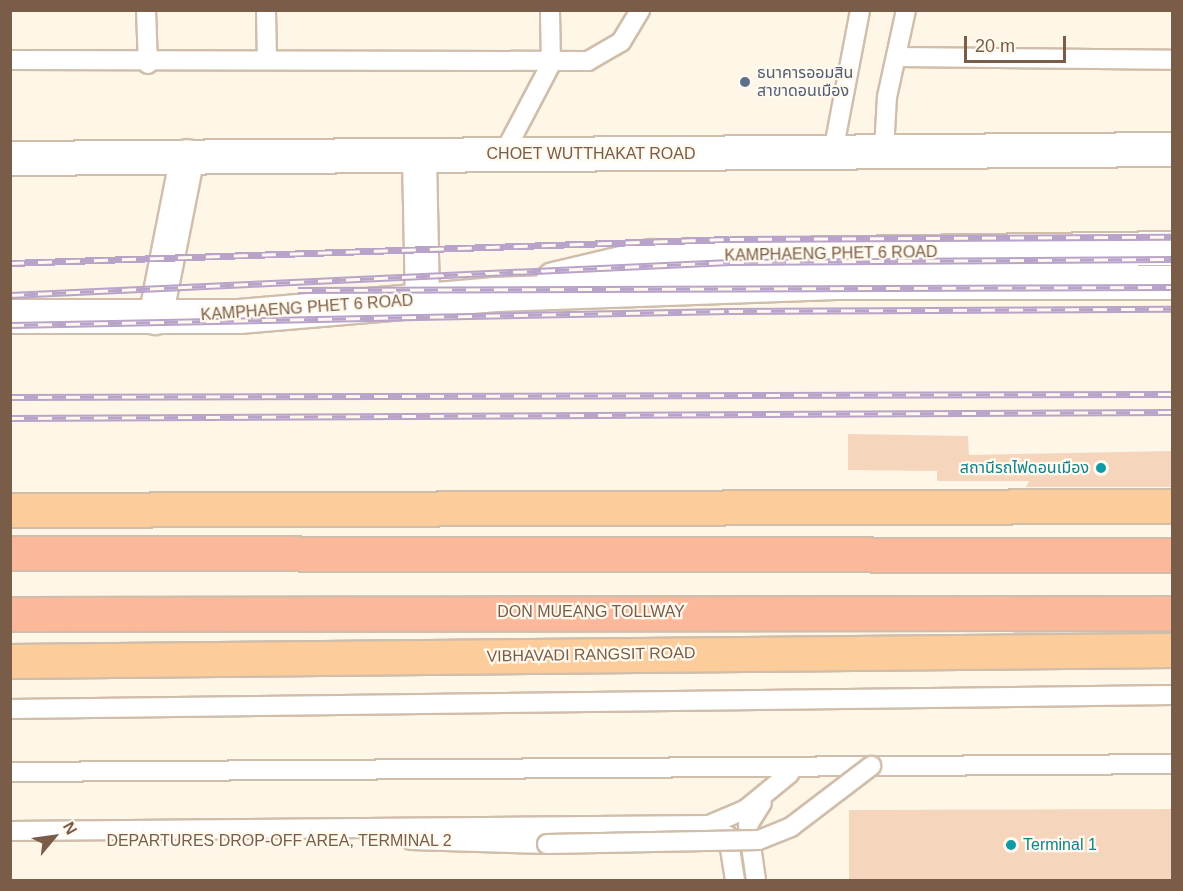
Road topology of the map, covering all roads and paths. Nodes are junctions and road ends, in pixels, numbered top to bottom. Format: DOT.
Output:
graph roads {
  1 [pos="146,10"];
  2 [pos="266,10"];
  3 [pos="550,10"];
  4 [pos="640,10"];
  5 [pos="860,10"];
  6 [pos="906,10"];
  7 [pos="898,57"];
  8 [pos="10,60"];
  9 [pos="267,60"];
  10 [pos="1173,60"];
  11 [pos="148,64"];
  12 [pos="551,64"];
  13 [pos="1173,149"];
  14 [pos="884,150"];
  15 [pos="832,152"];
  16 [pos="504,153"];
  17 [pos="187,156"];
  18 [pos="10,158"];
  19 [pos="419,158"];
  20 [pos="1173,248"];
  21 [pos="1173,282"];
  22 [pos="495,294"];
  23 [pos="422,300"];
  24 [pos="10,316"];
  25 [pos="155,317"];
  26 [pos="1173,506"];
  27 [pos="10,510"];
  28 [pos="10,553"];
  29 [pos="1173,555"];
  30 [pos="1173,613"];
  31 [pos="10,614"];
  32 [pos="1173,650"];
  33 [pos="10,661"];
  34 [pos="1173,695"];
  35 [pos="10,709"];
  36 [pos="1173,764"];
  37 [pos="875,770"];
  38 [pos="1173,771"];
  39 [pos="10,772"];
  40 [pos="790,773"];
  41 [pos="10,778"];
  42 [pos="766,796"];
  43 [pos="709,825"];
  44 [pos="10,831"];
  45 [pos="10,841"];
  46 [pos="735,880"];
  47 [pos="756,880"];
  1 -- 11 [label="lane"];
  2 -- 9 [label="lane"];
  3 -- 12 [label="lane"];
  4 -- 12 [label="lane"];
  5 -- 15 [label="lane"];
  6 -- 7 [label="lane"];
  7 -- 10 [label="lane"];
  7 -- 14 [label="lane"];
  8 -- 11 [label="lane"];
  9 -- 11 [label="lane"];
  9 -- 12 [label="lane"];
  12 -- 16 [label="lane"];
  13 -- 14 [label="main road, CHOET WUTTHAKAT ROAD"];
  14 -- 15 [label="main road, CHOET WUTTHAKAT ROAD"];
  15 -- 16 [label="main road, CHOET WUTTHAKAT ROAD"];
  16 -- 19 [label="main road, CHOET WUTTHAKAT ROAD"];
  17 -- 18 [label="main road, CHOET WUTTHAKAT ROAD"];
  17 -- 19 [label="main road, CHOET WUTTHAKAT ROAD"];
  17 -- 25 [label="main road"];
  19 -- 23 [label="main road"];
  20 -- 22 [label="main road, KAMPHAENG PHET 6 ROAD"];
  21 -- 22 [label="main road, KAMPHAENG PHET 6 ROAD"];
  22 -- 23 [label="main road, KAMPHAENG PHET 6 ROAD"];
  23 -- 25 [label="main road, KAMPHAENG PHET 6 ROAD"];
  24 -- 25 [label="main road, KAMPHAENG PHET 6 ROAD"];
  26 -- 27 [label="highway"];
  28 -- 29 [label="highway"];
  30 -- 31 [label="highway, DON MUEANG TOLLWAY"];
  32 -- 33 [label="highway, VIBHAVADI RANGSIT ROAD"];
  34 -- 35 [label="lane"];
  36 -- 37 [label="lane"];
  37 -- 38 [label="lane"];
  37 -- 39 [label="lane"];
  37 -- 40 [label="lane"];
  37 -- 45 [label="lane, DEPARTURES DROP-OFF AREA, TERMINAL 2, bridge"];
  40 -- 41 [label="lane"];
  40 -- 42 [label="lane"];
  42 -- 43 [label="lane"];
  42 -- 47 [label="lane"];
  43 -- 44 [label="lane"];
  43 -- 46 [label="lane"];
}
